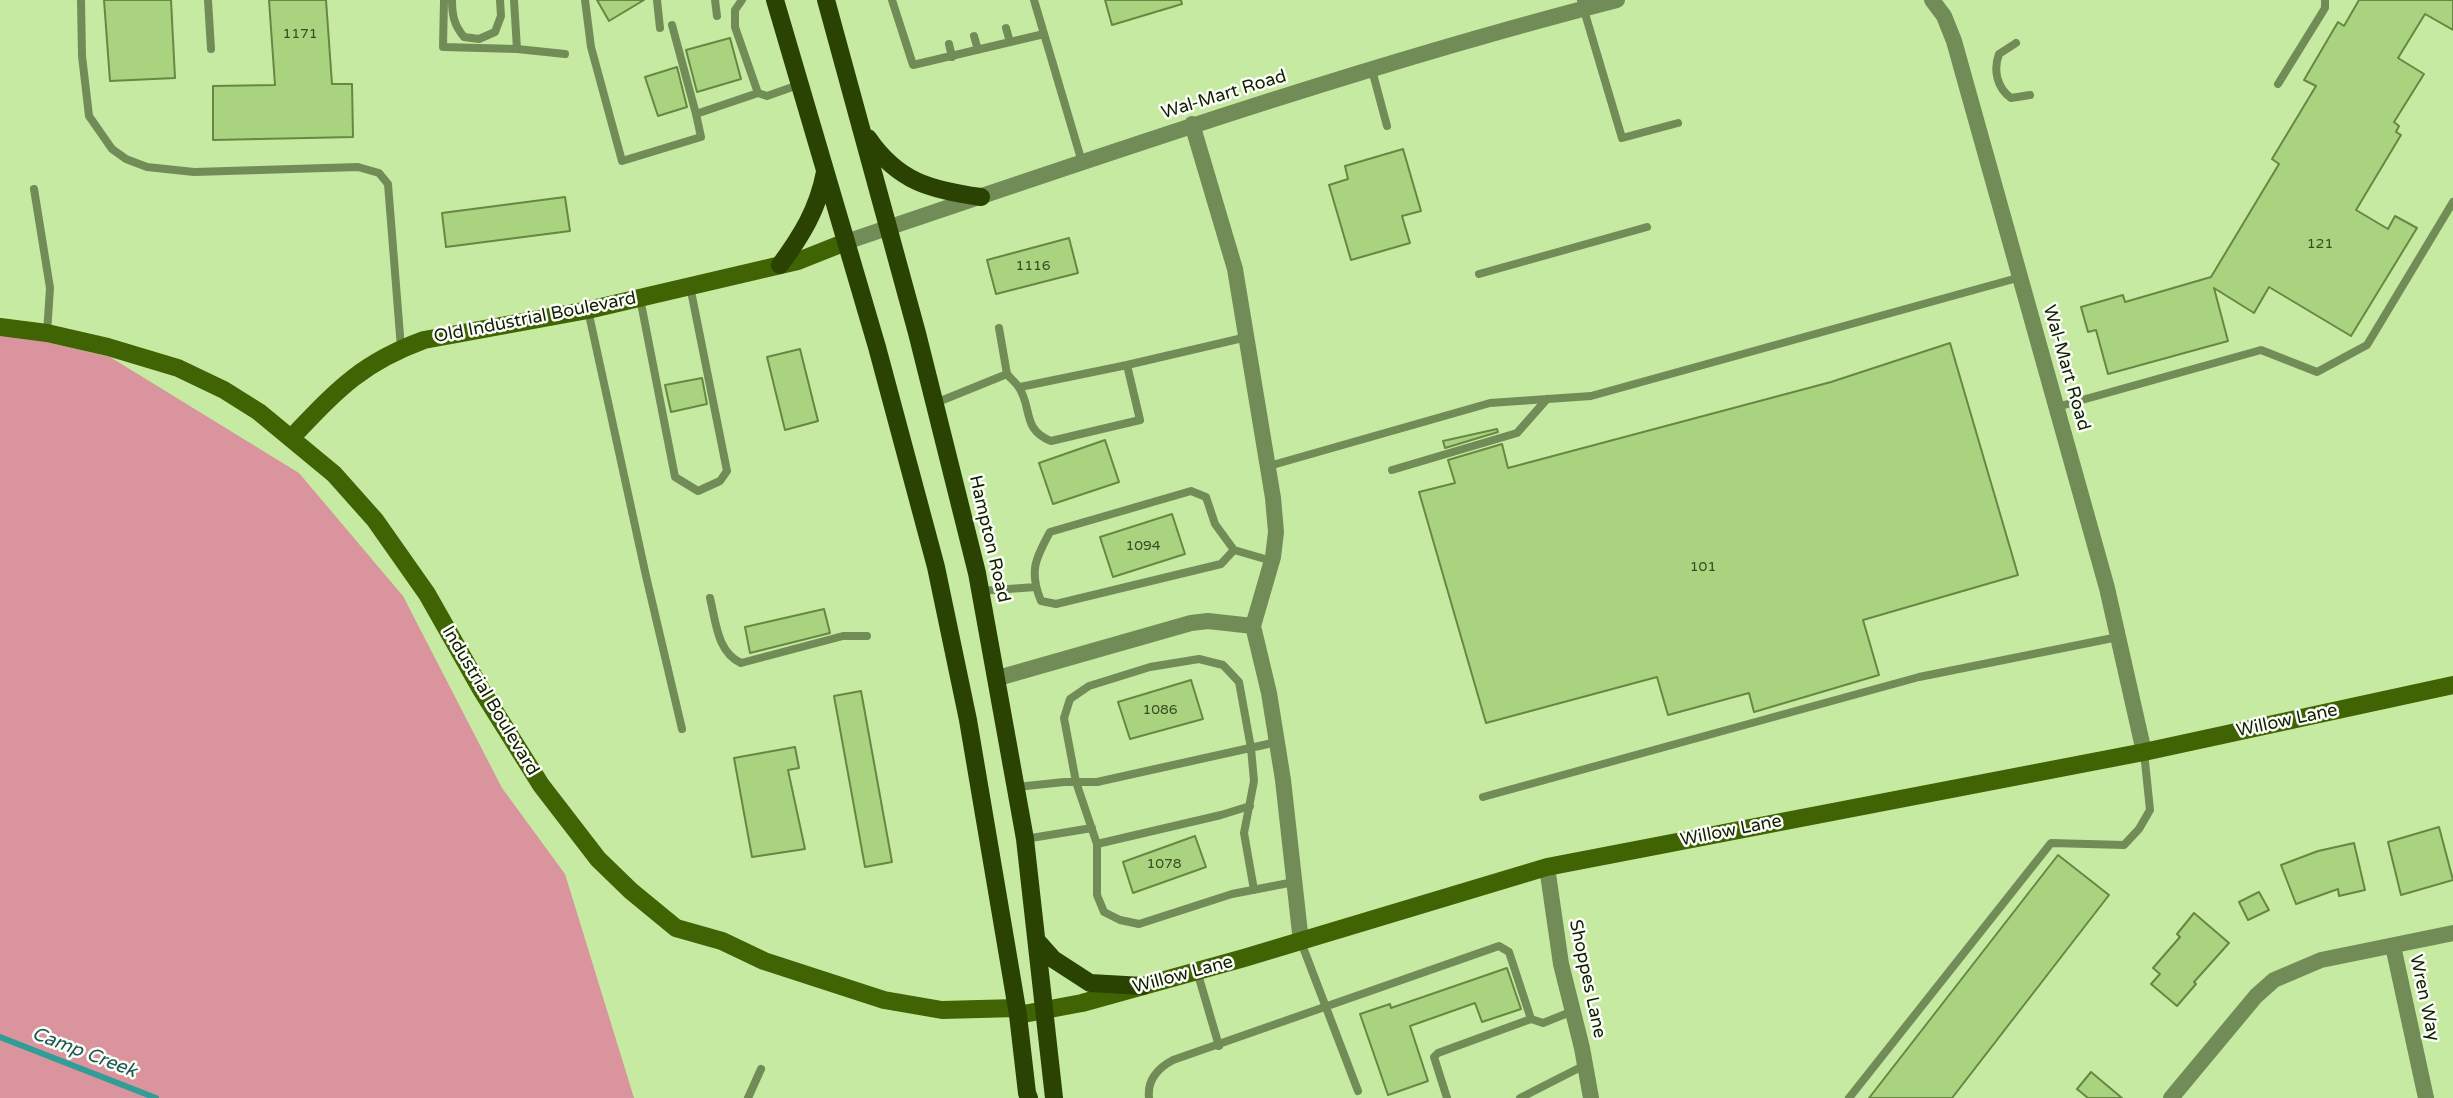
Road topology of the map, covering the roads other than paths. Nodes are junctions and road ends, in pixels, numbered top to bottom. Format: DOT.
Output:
graph roads {
  1 [pos="80,0"];
  2 [pos="208,0"];
  3 [pos="444,0"];
  4 [pos="452,0"];
  5 [pos="500,0"];
  6 [pos="514,0"];
  7 [pos="585,0"];
  8 [pos="657,0"];
  9 [pos="715,0"];
  10 [pos="742,0"];
  11 [pos="775,0"];
  12 [pos="826,0"];
  13 [pos="892,0"];
  14 [pos="1034,0"];
  15 [pos="1617,0"];
  16 [pos="1932,0"];
  17 [pos="2325,0"];
  18 [pos="1582,4"];
  19 [pos="717,16"];
  20 [pos="672,25"];
  21 [pos="660,28"];
  22 [pos="1006,29"];
  23 [pos="1044,34"];
  24 [pos="974,36"];
  25 [pos="1010,42"];
  26 [pos="2016,43"];
  27 [pos="948,44"];
  28 [pos="211,49"];
  29 [pos="517,49"];
  30 [pos="978,50"];
  31 [pos="565,54"];
  32 [pos="952,57"];
  33 [pos="1372,70"];
  34 [pos="801,84"];
  35 [pos="2278,84"];
  36 [pos="758,93"];
  37 [pos="2030,95"];
  38 [pos="696,114"];
  39 [pos="1678,123"];
  40 [pos="1192,124"];
  41 [pos="1387,126"];
  42 [pos="861,128"];
  43 [pos="1082,162"];
  44 [pos="825,169"];
  45 [pos="34,189"];
  46 [pos="981,197"];
  47 [pos="2453,202"];
  48 [pos="1647,227"];
  49 [pos="888,228"];
  50 [pos="846,243"];
  51 [pos="780,265"];
  52 [pos="1479,274"];
  53 [pos="2021,277"];
  54 [pos="690,286"];
  55 [pos="640,298"];
  56 [pos="588,310"];
  57 [pos="0,327"];
  58 [pos="999,328"];
  59 [pos="47,333"];
  60 [pos="1247,337"];
  61 [pos="401,348"];
  62 [pos="1127,365"];
  63 [pos="1007,374"];
  64 [pos="1020,387"];
  65 [pos="1547,399"];
  66 [pos="933,404"];
  67 [pos="2057,407"];
  68 [pos="292,437"];
  69 [pos="1269,466"];
  70 [pos="1392,470"];
  71 [pos="1234,550"];
  72 [pos="1272,561"];
  73 [pos="1036,587"];
  74 [pos="980,591"];
  75 [pos="710,598"];
  76 [pos="1253,626"];
  77 [pos="867,636"];
  78 [pos="2118,637"];
  79 [pos="998,678"];
  80 [pos="2453,685"];
  81 [pos="682,729"];
  82 [pos="1277,742"];
  83 [pos="1251,748"];
  84 [pos="2144,752"];
  85 [pos="1076,782"];
  86 [pos="1017,787"];
  87 [pos="1483,797"];
  88 [pos="1250,806"];
  89 [pos="1091,828"];
  90 [pos="1025,839"];
  91 [pos="1097,844"];
  92 [pos="1547,867"];
  93 [pos="1294,882"];
  94 [pos="1254,890"];
  95 [pos="2453,933"];
  96 [pos="1037,941"];
  97 [pos="1301,942"];
  98 [pos="2393,946"];
  99 [pos="1197,971"];
  100 [pos="1143,986"];
  101 [pos="1326,1007"];
  102 [pos="1046,1010"];
  103 [pos="1573,1011"];
  104 [pos="1017,1012"];
  105 [pos="1531,1019"];
  106 [pos="1219,1046"];
  107 [pos="1585,1065"];
  108 [pos="761,1069"];
  109 [pos="1358,1091"];
  110 [pos="1028,1095"];
  111 [pos="748,1098"];
  112 [pos="1054,1098"];
  113 [pos="1149,1098"];
  114 [pos="1447,1098"];
  115 [pos="1520,1098"];
  116 [pos="1591,1098"];
  117 [pos="1849,1098"];
  118 [pos="2171,1098"];
  119 [pos="2426,1098"];
  1 -- 61 [label="lane"];
  2 -- 28 [label="lane"];
  3 -- 29 [label="lane"];
  4 -- 5 [label="lane"];
  6 -- 29 [label="lane"];
  7 -- 38 [label="lane"];
  8 -- 21 [label="lane"];
  9 -- 19 [label="lane"];
  10 -- 36 [label="lane"];
  11 -- 34 [label="main road"];
  12 -- 42 [label="main road, Hampton Road"];
  13 -- 32 [label="lane"];
  14 -- 23 [label="lane"];
  15 -- 18 [label="street, Wal-Mart Road"];
  16 -- 53 [label="street, Wal-Mart Road"];
  17 -- 35 [label="lane"];
  18 -- 33 [label="street, Wal-Mart Road"];
  18 -- 39 [label="lane"];
  20 -- 38 [label="lane"];
  22 -- 25 [label="lane"];
  23 -- 25 [label="lane"];
  23 -- 43 [label="lane"];
  24 -- 30 [label="lane"];
  25 -- 30 [label="lane"];
  26 -- 37 [label="lane"];
  27 -- 32 [label="lane"];
  29 -- 31 [label="lane"];
  30 -- 32 [label="lane"];
  33 -- 40 [label="street, Wal-Mart Road"];
  33 -- 41 [label="lane"];
  34 -- 36 [label="lane"];
  34 -- 44 [label="main road"];
  36 -- 38 [label="lane"];
  40 -- 43 [label="street, Wal-Mart Road"];
  40 -- 60 [label="street"];
  42 -- 46 [label="main road"];
  42 -- 49 [label="main road, Hampton Road"];
  43 -- 46 [label="street, Wal-Mart Road"];
  44 -- 50 [label="main road"];
  44 -- 51 [label="main road"];
  45 -- 59 [label="lane"];
  46 -- 49 [label="street, Wal-Mart Road"];
  47 -- 67 [label="lane"];
  48 -- 52 [label="lane"];
  49 -- 50 [label="street, Wal-Mart Road"];
  49 -- 66 [label="main road, Hampton Road"];
  50 -- 51 [label="street, Old Industrial Boulevard"];
  50 -- 104 [label="main road"];
  51 -- 54 [label="street, Old Industrial Boulevard"];
  53 -- 65 [label="lane"];
  53 -- 67 [label="street, Wal-Mart Road"];
  54 -- 55 [label="street, Old Industrial Boulevard"];
  54 -- 55 [label="lane"];
  55 -- 56 [label="street, Old Industrial Boulevard"];
  56 -- 61 [label="street, Old Industrial Boulevard"];
  56 -- 81 [label="lane"];
  57 -- 59 [label="street, Industrial Boulevard"];
  58 -- 63 [label="lane"];
  59 -- 68 [label="street, Industrial Boulevard"];
  60 -- 62 [label="lane"];
  60 -- 69 [label="street"];
  61 -- 68 [label="street, Old Industrial Boulevard"];
  62 -- 64 [label="lane"];
  62 -- 64 [label="lane"];
  63 -- 64 [label="lane"];
  63 -- 66 [label="lane"];
  65 -- 69 [label="lane"];
  65 -- 70 [label="lane"];
  66 -- 74 [label="main road, Hampton Road"];
  67 -- 78 [label="street, Wal-Mart Road"];
  68 -- 104 [label="street, Industrial Boulevard"];
  69 -- 72 [label="street"];
  71 -- 72 [label="lane"];
  71 -- 73 [label="lane"];
  71 -- 73 [label="lane"];
  72 -- 76 [label="street"];
  73 -- 74 [label="lane"];
  74 -- 79 [label="main road, Hampton Road"];
  75 -- 77 [label="lane"];
  76 -- 79 [label="street"];
  76 -- 82 [label="street"];
  78 -- 84 [label="street, Wal-Mart Road"];
  78 -- 87 [label="lane"];
  79 -- 86 [label="main road, Hampton Road"];
  80 -- 84 [label="street, Willow Lane"];
  82 -- 83 [label="lane"];
  82 -- 93 [label="street"];
  83 -- 85 [label="lane"];
  83 -- 85 [label="lane"];
  83 -- 88 [label="lane"];
  84 -- 92 [label="street, Willow Lane"];
  84 -- 117 [label="lane"];
  85 -- 86 [label="lane"];
  85 -- 89 [label="lane"];
  86 -- 90 [label="main road, Hampton Road"];
  88 -- 91 [label="lane"];
  88 -- 94 [label="lane"];
  89 -- 90 [label="lane"];
  89 -- 91 [label="lane"];
  90 -- 96 [label="main road, Hampton Road"];
  91 -- 94 [label="lane"];
  92 -- 97 [label="street, Willow Lane"];
  92 -- 103 [label="street, Shoppes Lane"];
  93 -- 94 [label="lane"];
  93 -- 97 [label="street"];
  95 -- 98 [label="street"];
  96 -- 100 [label="main road"];
  96 -- 102 [label="main road, Hampton Road"];
  97 -- 99 [label="street, Willow Lane"];
  97 -- 101 [label="lane"];
  98 -- 118 [label="street"];
  98 -- 119 [label="street, Wren Way"];
  99 -- 100 [label="street, Willow Lane"];
  99 -- 106 [label="lane"];
  100 -- 102 [label="street, Willow Lane"];
  101 -- 105 [label="lane"];
  101 -- 106 [label="lane"];
  101 -- 109 [label="lane"];
  102 -- 104 [label="street, Willow Lane"];
  102 -- 112 [label="main road, Hampton Road"];
  103 -- 105 [label="lane"];
  103 -- 107 [label="street, Shoppes Lane"];
  104 -- 110 [label="main road"];
  105 -- 114 [label="lane"];
  106 -- 113 [label="lane"];
  107 -- 115 [label="lane"];
  107 -- 116 [label="street, Shoppes Lane"];
  108 -- 111 [label="lane"];
}
